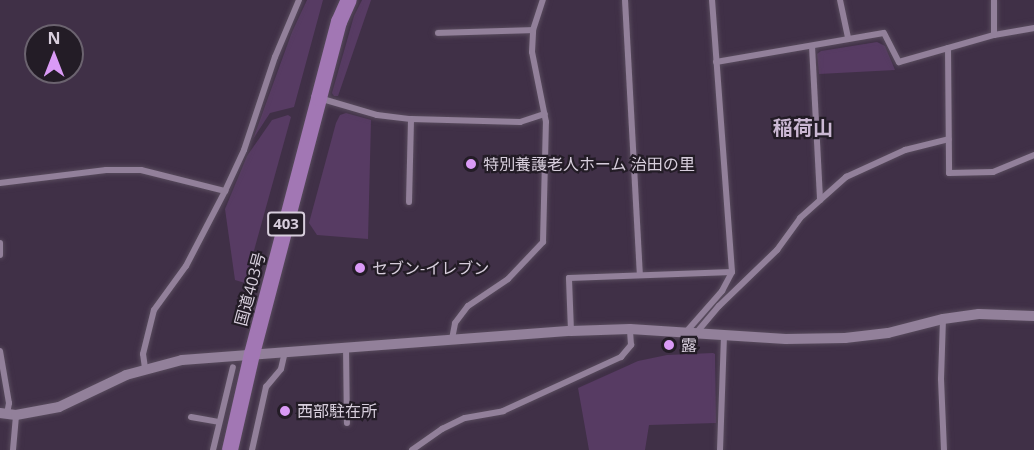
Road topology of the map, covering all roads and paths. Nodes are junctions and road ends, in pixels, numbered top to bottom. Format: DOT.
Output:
graph roads {
  1 [pos="299,0"];
  2 [pos="349,0"];
  3 [pos="543,0"];
  4 [pos="625,0"];
  5 [pos="712,0"];
  6 [pos="840,0"];
  7 [pos="994,0"];
  8 [pos="1034,28"];
  9 [pos="533,30"];
  10 [pos="438,33"];
  11 [pos="994,35"];
  12 [pos="848,38"];
  13 [pos="812,46"];
  14 [pos="948,48"];
  15 [pos="716,62"];
  16 [pos="319,98"];
  17 [pos="545,114"];
  18 [pos="411,118"];
  19 [pos="949,139"];
  20 [pos="1034,155"];
  21 [pos="0,183"];
  22 [pos="225,191"];
  23 [pos="820,200"];
  24 [pos="409,201"];
  25 [pos="0,243"];
  26 [pos="0,255"];
  27 [pos="732,272"];
  28 [pos="640,275"];
  29 [pos="1034,316"];
  30 [pos="943,320"];
  31 [pos="630,329"];
  32 [pos="571,331"];
  33 [pos="692,332"];
  34 [pos="724,334"];
  35 [pos="452,339"];
  36 [pos="346,346"];
  37 [pos="0,351"];
  38 [pos="285,351"];
  39 [pos="252,354"];
  40 [pos="233,367"];
  41 [pos="145,368"];
  42 [pos="8,414"];
  43 [pos="191,417"];
  44 [pos="219,422"];
  45 [pos="347,423"];
  46 [pos="13,450"];
  47 [pos="213,450"];
  48 [pos="230,450"];
  49 [pos="252,450"];
  50 [pos="412,450"];
  51 [pos="720,450"];
  52 [pos="944,450"];
  1 -- 22 [label="street"];
  2 -- 16 [label="highway, 国道403号 / 403"];
  3 -- 9 [label="street"];
  4 -- 28 [label="street"];
  5 -- 15 [label="street"];
  6 -- 12 [label="street"];
  7 -- 11 [label="street"];
  8 -- 11 [label="street"];
  9 -- 10 [label="street"];
  9 -- 17 [label="street"];
  11 -- 14 [label="street"];
  12 -- 13 [label="street"];
  12 -- 14 [label="street"];
  13 -- 15 [label="street"];
  13 -- 23 [label="street"];
  14 -- 19 [label="street"];
  15 -- 27 [label="street"];
  16 -- 18 [label="street"];
  16 -- 39 [label="highway, 国道403号 / 403"];
  17 -- 18 [label="street"];
  17 -- 35 [label="street"];
  18 -- 24 [label="street"];
  19 -- 20 [label="street"];
  19 -- 23 [label="street"];
  21 -- 22 [label="street"];
  22 -- 41 [label="street"];
  23 -- 33 [label="street"];
  25 -- 26 [label="street"];
  27 -- 28 [label="street"];
  27 -- 33 [label="street"];
  28 -- 32 [label="street"];
  29 -- 30 [label="street"];
  30 -- 34 [label="street"];
  30 -- 52 [label="street"];
  31 -- 32 [label="street"];
  31 -- 33 [label="street"];
  31 -- 50 [label="street"];
  32 -- 35 [label="street"];
  33 -- 34 [label="street"];
  34 -- 51 [label="street"];
  35 -- 36 [label="street"];
  36 -- 38 [label="street"];
  36 -- 45 [label="street"];
  37 -- 42 [label="street"];
  38 -- 39 [label="street"];
  38 -- 49 [label="street"];
  39 -- 41 [label="street"];
  39 -- 48 [label="highway, 国道403号 / 403"];
  40 -- 44 [label="street"];
  41 -- 42 [label="street"];
  42 -- 46 [label="street"];
  43 -- 44 [label="street"];
  44 -- 47 [label="street"];
}
